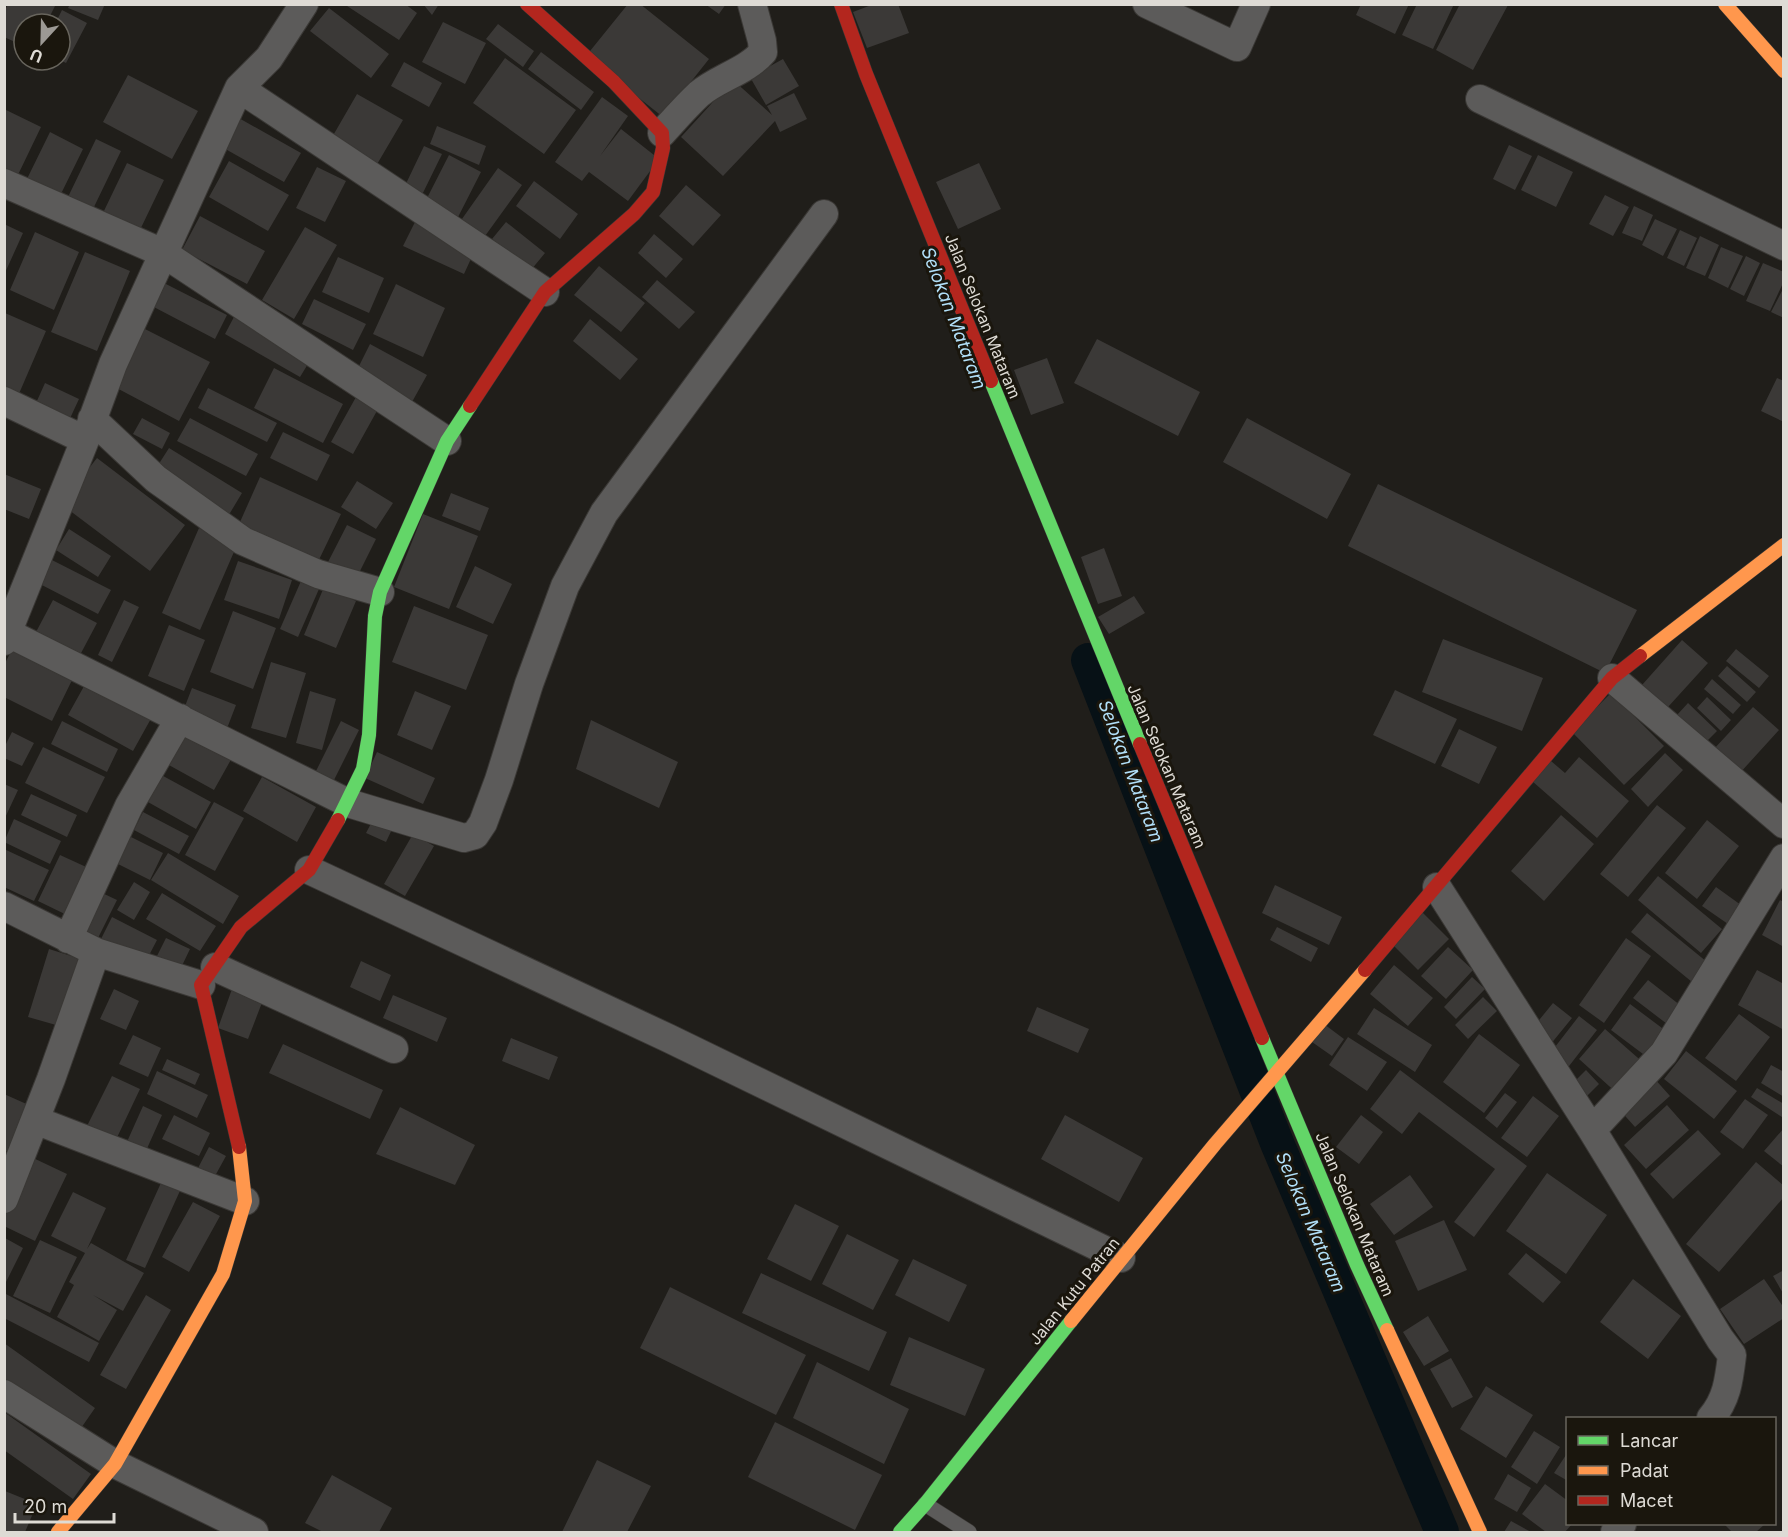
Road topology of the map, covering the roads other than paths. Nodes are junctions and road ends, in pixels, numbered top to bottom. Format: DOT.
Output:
graph roads {
  1 [pos="304,4"];
  2 [pos="527,4"];
  3 [pos="752,4"];
  4 [pos="841,4"];
  5 [pos="1147,4"];
  6 [pos="1256,4"];
  7 [pos="1725,4"];
  8 [pos="1784,71"];
  9 [pos="239,88"];
  10 [pos="1480,99"];
  11 [pos="662,132"];
  12 [pos="4,183"];
  13 [pos="824,214"];
  14 [pos="1784,246"];
  15 [pos="164,253"];
  16 [pos="545,292"];
  17 [pos="4,401"];
  18 [pos="88,429"];
  19 [pos="447,441"];
  20 [pos="1784,545"];
  21 [pos="380,592"];
  22 [pos="6,637"];
  23 [pos="1612,678"];
  24 [pos="180,718"];
  25 [pos="348,803"];
  26 [pos="1784,824"];
  27 [pos="1784,858"];
  28 [pos="309,870"];
  29 [pos="1437,887"];
  30 [pos="4,906"];
  31 [pos="68,939"];
  32 [pos="96,952"];
  33 [pos="208,976"];
  34 [pos="394,1049"];
  35 [pos="1277,1073"];
  36 [pos="35,1120"];
  37 [pos="1592,1130"];
  38 [pos="4,1199"];
  39 [pos="245,1201"];
  40 [pos="1121,1258"];
  41 [pos="4,1394"];
  42 [pos="1713,1417"];
  43 [pos="115,1464"];
  44 [pos="925,1504"];
  45 [pos="58,1533"];
  46 [pos="255,1533"];
  47 [pos="900,1533"];
  48 [pos="969,1533"];
  49 [pos="1480,1533"];
  1 -- 9 [label="street"];
  2 -- 11 [label="street"];
  3 -- 11 [label="street"];
  4 -- 35 [label="street, Jalan Selokan Mataram"];
  5 -- 6 [label="street"];
  7 -- 8 [label="street"];
  9 -- 15 [label="street"];
  9 -- 16 [label="street"];
  10 -- 14 [label="street"];
  11 -- 16 [label="street"];
  12 -- 15 [label="street"];
  13 -- 25 [label="street"];
  15 -- 18 [label="street"];
  15 -- 19 [label="street"];
  16 -- 19 [label="street"];
  17 -- 18 [label="street"];
  18 -- 21 [label="street"];
  18 -- 22 [label="street"];
  19 -- 21 [label="street"];
  20 -- 23 [label="street, Jalan Kutu Patran"];
  21 -- 25 [label="street"];
  22 -- 24 [label="street"];
  23 -- 26 [label="street"];
  23 -- 29 [label="street, Jalan Kutu Patran"];
  24 -- 25 [label="street"];
  24 -- 31 [label="street"];
  25 -- 28 [label="street"];
  27 -- 37 [label="street"];
  28 -- 33 [label="street"];
  28 -- 40 [label="street"];
  29 -- 35 [label="street, Jalan Kutu Patran"];
  29 -- 37 [label="street"];
  30 -- 31 [label="street"];
  31 -- 32 [label="street"];
  32 -- 33 [label="street"];
  32 -- 36 [label="street"];
  33 -- 34 [label="street"];
  33 -- 39 [label="street"];
  35 -- 40 [label="street, Jalan Kutu Patran"];
  35 -- 49 [label="street, Jalan Selokan Mataram"];
  36 -- 38 [label="street"];
  36 -- 39 [label="street"];
  37 -- 42 [label="street"];
  39 -- 43 [label="street"];
  40 -- 44 [label="street, Jalan Kutu Patran"];
  41 -- 43 [label="street"];
  43 -- 45 [label="street"];
  43 -- 46 [label="street"];
  44 -- 47 [label="street, Jalan Kutu Patran"];
  44 -- 48 [label="lane"];
}
